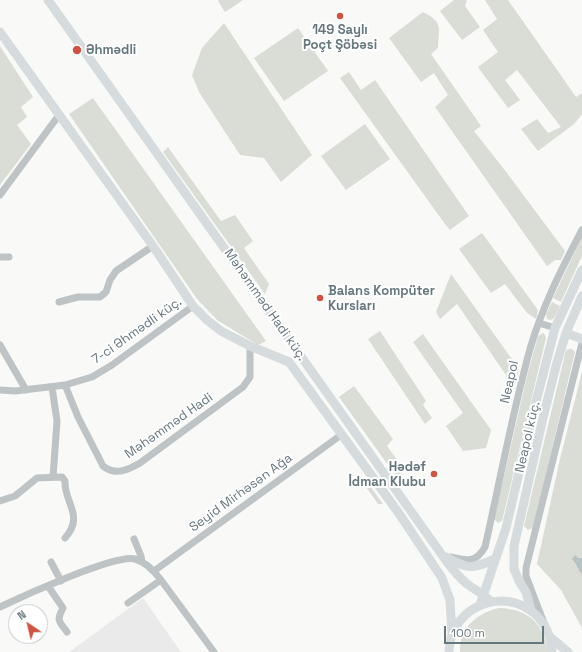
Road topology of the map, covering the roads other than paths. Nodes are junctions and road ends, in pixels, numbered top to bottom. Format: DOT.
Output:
graph roads {
  1 [pos="48,0"];
  2 [pos="0,32"];
  3 [pos="59,115"];
  4 [pos="0,195"];
  5 [pos="582,230"];
  6 [pos="153,246"];
  7 [pos="0,257"];
  8 [pos="9,257"];
  9 [pos="582,270"];
  10 [pos="582,296"];
  11 [pos="59,302"];
  12 [pos="193,306"];
  13 [pos="539,323"];
  14 [pos="555,328"];
  15 [pos="566,333"];
  16 [pos="582,338"];
  17 [pos="582,343"];
  18 [pos="0,345"];
  19 [pos="250,346"];
  20 [pos="300,354"];
  21 [pos="289,362"];
  22 [pos="65,385"];
  23 [pos="52,387"];
  24 [pos="0,390"];
  25 [pos="26,390"];
  26 [pos="342,434"];
  27 [pos="53,477"];
  28 [pos="0,501"];
  29 [pos="65,538"];
  30 [pos="134,539"];
  31 [pos="443,555"];
  32 [pos="495,559"];
  33 [pos="51,562"];
  34 [pos="142,562"];
  35 [pos="154,571"];
  36 [pos="61,580"];
  37 [pos="161,580"];
  38 [pos="48,586"];
  39 [pos="483,594"];
  40 [pos="491,602"];
  41 [pos="128,603"];
  42 [pos="480,605"];
  43 [pos="0,606"];
  44 [pos="531,610"];
  45 [pos="546,627"];
  46 [pos="67,632"];
  47 [pos="452,635"];
  48 [pos="550,637"];
  49 [pos="214,652"];
  50 [pos="449,652"];
  51 [pos="552,652"];
  52 [pos="568,652"];
  1 -- 20 [label="main road, Məhəmməd Hadi küç."];
  2 -- 3 [label="main road"];
  3 -- 4 [label="street"];
  3 -- 6 [label="main road"];
  5 -- 13 [label="street, Neapol"];
  6 -- 11 [label="street"];
  6 -- 12 [label="main road"];
  7 -- 8 [label="street"];
  9 -- 14 [label="main road, Neapol küç."];
  10 -- 15 [label="main road, Neapol küç."];
  12 -- 19 [label="main road"];
  12 -- 22 [label="street, 7-ci Əhmədli küç."];
  13 -- 14 [label="street"];
  13 -- 31 [label="street, Neapol"];
  14 -- 32 [label="main road, Neapol küç."];
  15 -- 16 [label="main road"];
  15 -- 44 [label="main road, Neapol küç."];
  17 -- 45 [label="street"];
  18 -- 25 [label="street"];
  19 -- 21 [label="main road"];
  19 -- 22 [label="street, Məhəmməd Hadi"];
  20 -- 21 [label="main road"];
  20 -- 31 [label="main road, Məhəmməd Hadi küç."];
  21 -- 26 [label="main road, Məhəmməd Hadi küç."];
  22 -- 23 [label="street, 7-ci Əhmədli küç."];
  23 -- 25 [label="street, 7-ci Əhmədli küç."];
  23 -- 27 [label="street"];
  24 -- 25 [label="street, 7-ci Əhmədli küç."];
  26 -- 35 [label="street, Seyid Mirhəsən Ağa"];
  26 -- 47 [label="main road, Məhəmməd Hadi küç."];
  27 -- 28 [label="street"];
  27 -- 29 [label="street"];
  30 -- 34 [label="street"];
  31 -- 32 [label="main road"];
  31 -- 39 [label="main road, Məhəmməd Hadi küç."];
  32 -- 39 [label="main road, Neapol küç."];
  33 -- 36 [label="street"];
  34 -- 35 [label="street"];
  34 -- 36 [label="street"];
  35 -- 37 [label="street"];
  36 -- 38 [label="street"];
  37 -- 41 [label="street"];
  37 -- 49 [label="street"];
  38 -- 43 [label="street"];
  38 -- 46 [label="street"];
  39 -- 40 [label="main road, Məhəmməd Hadi küç."];
  39 -- 42 [label="main road, Neapol küç."];
  40 -- 42 [label="main road"];
  40 -- 44 [label="main road"];
  42 -- 47 [label="main road"];
  44 -- 45 [label="main road"];
  45 -- 48 [label="main road"];
  47 -- 50 [label="main road"];
  48 -- 51 [label="main road"];
  48 -- 52 [label="main road"];
}
